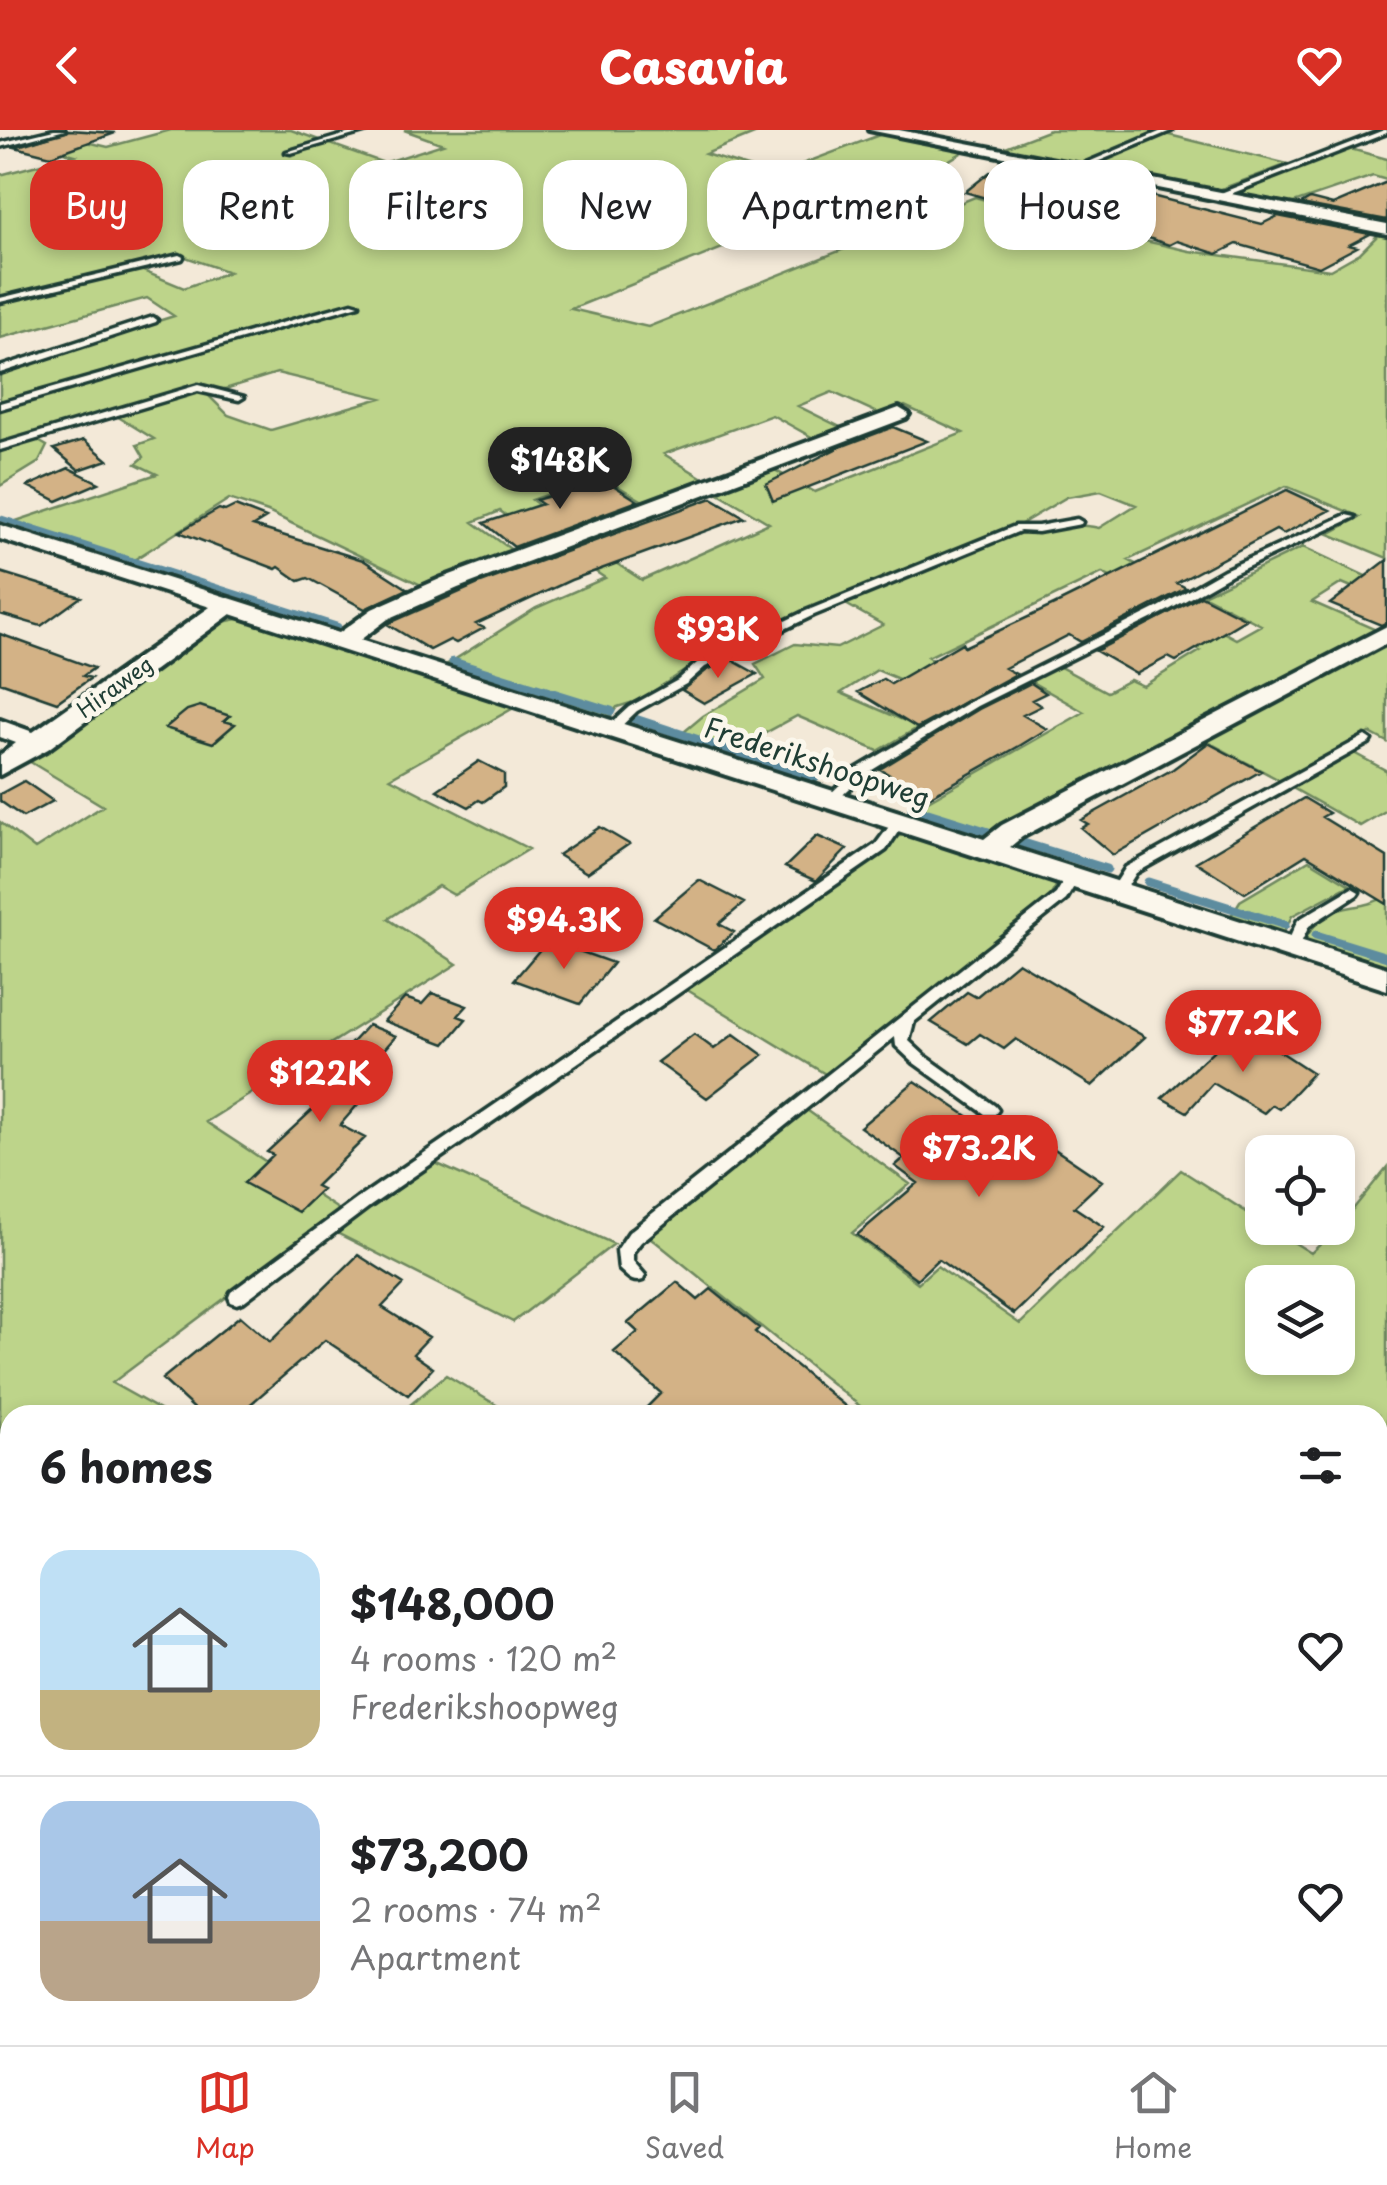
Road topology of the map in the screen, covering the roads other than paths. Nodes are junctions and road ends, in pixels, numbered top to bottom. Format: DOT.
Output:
graph roads {
  1 [pos="62,130"];
  2 [pos="368,130"];
  3 [pos="882,130"];
  4 [pos="1170,130"];
  5 [pos="1387,131"];
  6 [pos="0,145"];
  7 [pos="289,152"];
  8 [pos="1031,160"];
  9 [pos="1098,160"];
  10 [pos="1156,184"];
  11 [pos="1216,196"];
  12 [pos="1387,229"];
  13 [pos="179,257"];
  14 [pos="0,300"];
  15 [pos="355,306"];
  16 [pos="153,320"];
  17 [pos="0,370"];
  18 [pos="239,397"];
  19 [pos="0,406"];
  20 [pos="899,414"];
  21 [pos="0,446"];
  22 [pos="1350,517"];
  23 [pos="1077,522"];
  24 [pos="0,532"];
  25 [pos="229,605"];
  26 [pos="1387,633"];
  27 [pos="342,642"];
  28 [pos="0,728"];
  29 [pos="610,730"];
  30 [pos="1364,740"];
  31 [pos="39,743"];
  32 [pos="0,767"];
  33 [pos="829,801"];
  34 [pos="898,823"];
  35 [pos="988,851"];
  36 [pos="1072,878"];
  37 [pos="1117,892"];
  38 [pos="1352,892"];
  39 [pos="1292,948"];
  40 [pos="1387,979"];
  41 [pos="906,1020"];
  42 [pos="990,1110"];
  43 [pos="637,1275"];
  44 [pos="237,1297"];
  1 -- 6 [label="lane"];
  2 -- 7 [label="lane"];
  3 -- 8 [label="street"];
  4 -- 9 [label="lane"];
  5 -- 11 [label="lane"];
  10 -- 11 [label="street"];
  11 -- 12 [label="street"];
  13 -- 14 [label="lane"];
  15 -- 19 [label="lane"];
  16 -- 17 [label="lane"];
  18 -- 21 [label="lane"];
  20 -- 27 [label="street"];
  22 -- 33 [label="lane"];
  23 -- 29 [label="lane"];
  24 -- 25 [label="street, Frederikshoopweg"];
  25 -- 27 [label="street, Frederikshoopweg"];
  25 -- 31 [label="street, Hiraweg"];
  26 -- 35 [label="street"];
  27 -- 29 [label="street, Frederikshoopweg"];
  28 -- 31 [label="street"];
  29 -- 33 [label="street, Frederikshoopweg"];
  30 -- 37 [label="lane"];
  31 -- 32 [label="street, Hiraweg"];
  33 -- 34 [label="street, Frederikshoopweg"];
  34 -- 35 [label="street, Frederikshoopweg"];
  34 -- 44 [label="lane"];
  35 -- 36 [label="street, Frederikshoopweg"];
  36 -- 37 [label="street, Frederikshoopweg"];
  36 -- 41 [label="lane"];
  37 -- 39 [label="street, Frederikshoopweg"];
  38 -- 39 [label="lane"];
  39 -- 40 [label="street, Frederikshoopweg"];
  41 -- 42 [label="lane"];
  41 -- 43 [label="lane"];
}
